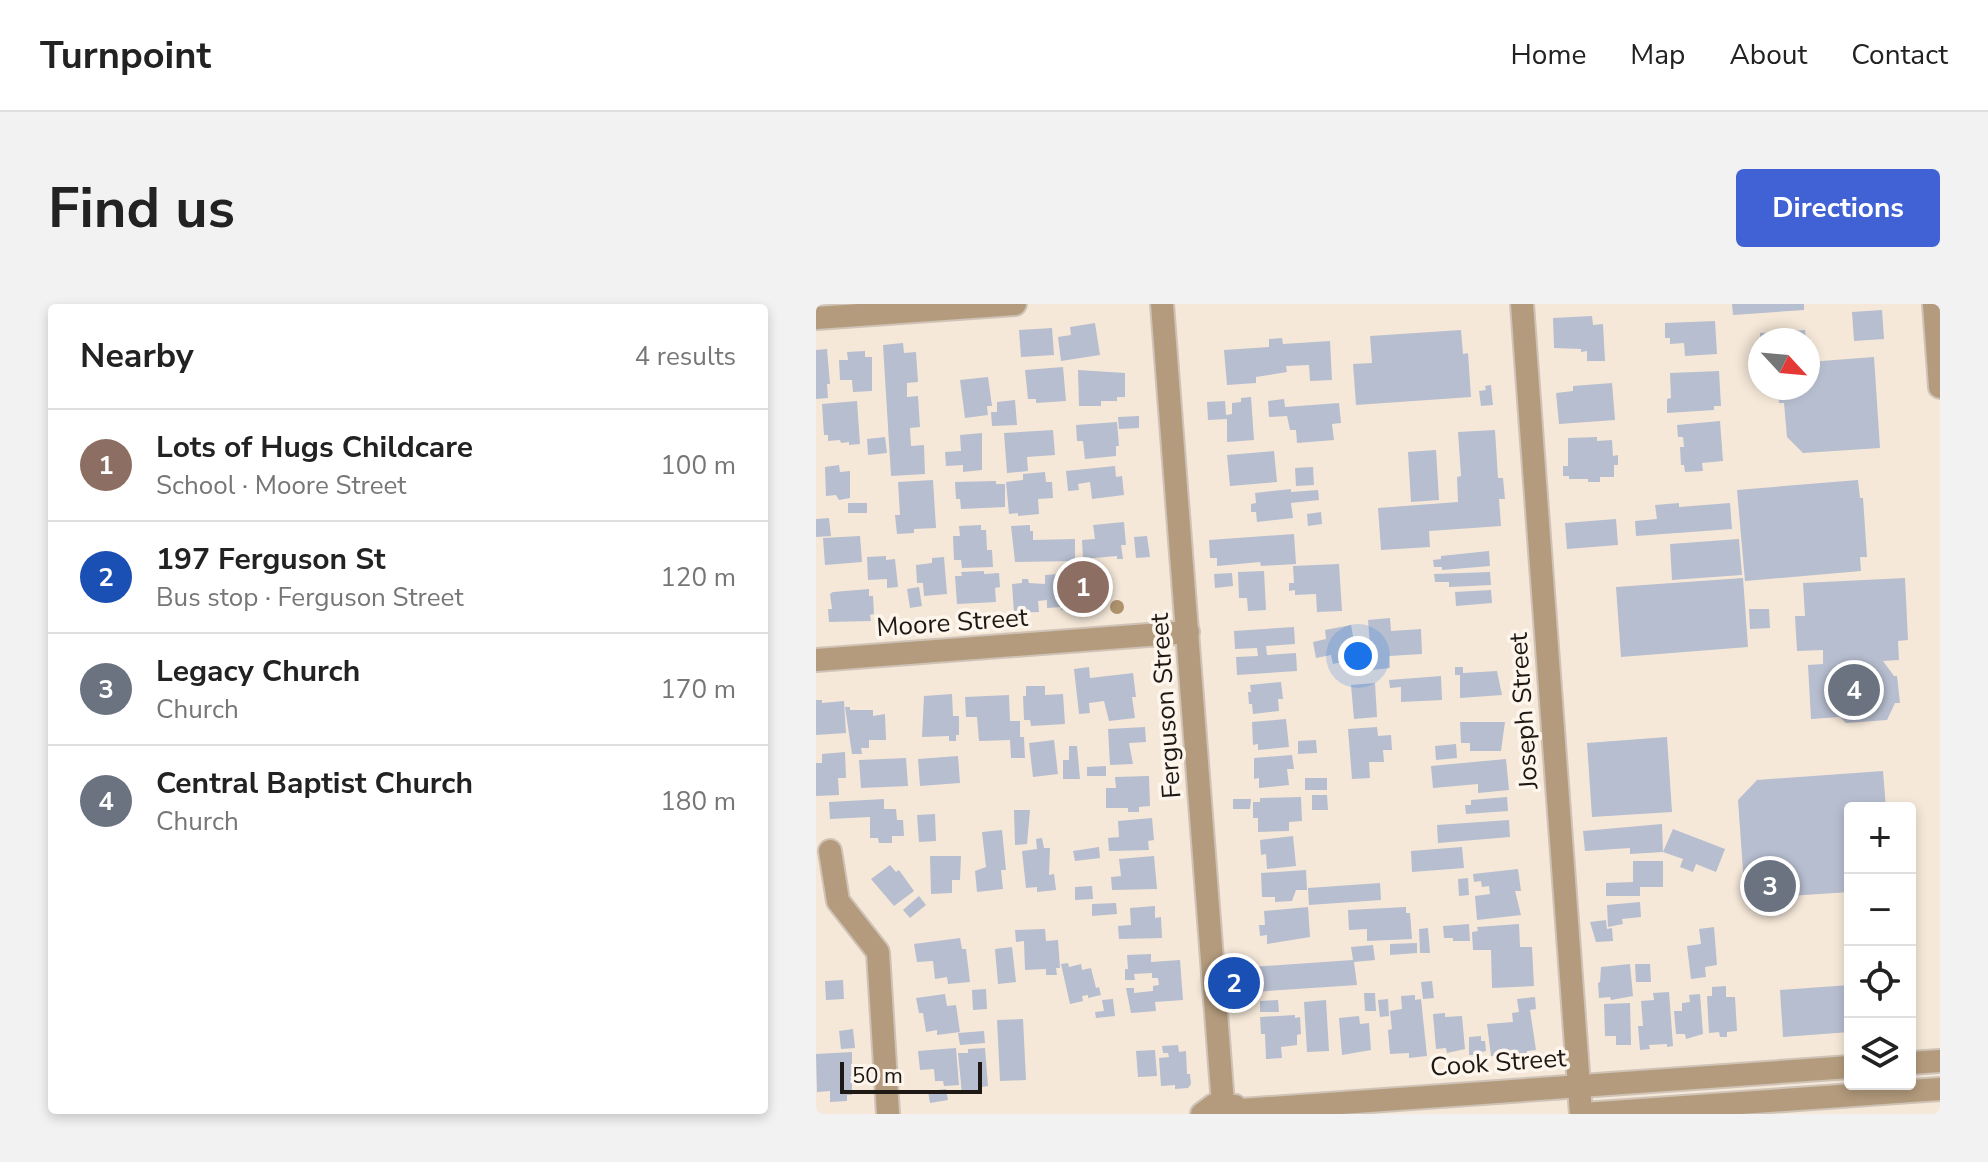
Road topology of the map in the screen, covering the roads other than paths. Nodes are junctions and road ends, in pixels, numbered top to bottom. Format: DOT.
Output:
graph roads {
  1 [pos="1015,304"];
  2 [pos="1162,304"];
  3 [pos="1522,304"];
  4 [pos="1934,304"];
  5 [pos="816,318"];
  6 [pos="1938,334"];
  7 [pos="1940,387"];
  8 [pos="1188,632"];
  9 [pos="816,660"];
  10 [pos="830,851"];
  11 [pos="1940,1053"];
  12 [pos="1916,1061"];
  13 [pos="1940,1061"];
  14 [pos="1916,1062"];
  15 [pos="1844,1067"];
  16 [pos="1759,1073"];
  17 [pos="1579,1084"];
  18 [pos="1916,1089"];
  19 [pos="1940,1089"];
  20 [pos="1854,1090"];
  21 [pos="1762,1101"];
  22 [pos="1224,1110"];
  23 [pos="888,1114"];
  24 [pos="1182,1114"];
  25 [pos="1582,1114"];
  1 -- 5 [label="street"];
  2 -- 8 [label="street, Ferguson Street"];
  3 -- 17 [label="street, Joseph Street"];
  4 -- 6 [label="street"];
  6 -- 7 [label="street"];
  8 -- 9 [label="street, Moore Street"];
  8 -- 22 [label="street, Ferguson Street"];
  10 -- 23 [label="street"];
  11 -- 12 [label="street"];
  13 -- 14 [label="street"];
  15 -- 16 [label="street, Cook Street"];
  16 -- 17 [label="street, Cook Street"];
  16 -- 21 [label="street"];
  17 -- 22 [label="street, Cook Street"];
  17 -- 25 [label="street, Joseph Street"];
  18 -- 19 [label="street"];
  20 -- 21 [label="street"];
  21 -- 25 [label="street"];
  22 -- 24 [label="street, Cook Street"];
}
